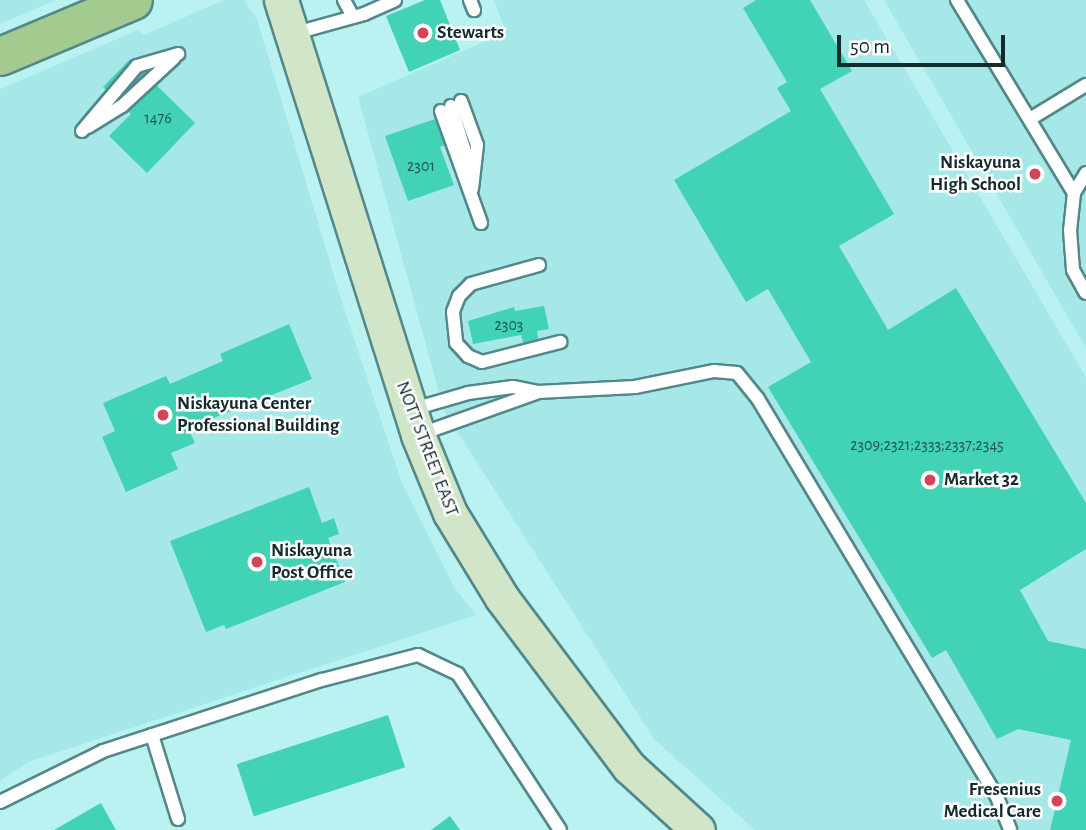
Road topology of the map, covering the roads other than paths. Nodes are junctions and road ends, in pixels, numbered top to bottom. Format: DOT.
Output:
graph roads {
  1 [pos="133,0"];
  2 [pos="281,0"];
  3 [pos="344,0"];
  4 [pos="957,0"];
  5 [pos="392,1"];
  6 [pos="352,17"];
  7 [pos="292,34"];
  8 [pos="178,54"];
  9 [pos="0,56"];
  10 [pos="1086,85"];
  11 [pos="1030,119"];
  12 [pos="82,131"];
  13 [pos="1086,173"];
  14 [pos="471,190"];
  15 [pos="1074,193"];
  16 [pos="481,223"];
  17 [pos="539,265"];
  18 [pos="1086,293"];
  19 [pos="560,342"];
  20 [pos="538,392"];
  21 [pos="414,423"];
  22 [pos="152,735"];
  23 [pos="0,802"];
  24 [pos="178,819"];
  25 [pos="560,830"];
  26 [pos="698,830"];
  27 [pos="1010,830"];
  1 -- 9 [label="main road"];
  2 -- 7 [label="street, NOTT STREET EAST"];
  3 -- 6 [label="lane"];
  4 -- 11 [label="lane"];
  5 -- 6 [label="lane"];
  6 -- 7 [label="lane"];
  7 -- 21 [label="street, NOTT STREET EAST"];
  8 -- 12 [label="lane"];
  10 -- 11 [label="lane"];
  11 -- 15 [label="lane"];
  13 -- 15 [label="lane"];
  14 -- 14 [label="lane"];
  14 -- 16 [label="lane"];
  15 -- 18 [label="lane"];
  17 -- 19 [label="lane"];
  20 -- 21 [label="lane"];
  20 -- 21 [label="lane"];
  20 -- 27 [label="lane"];
  21 -- 26 [label="street, NOTT STREET EAST"];
  22 -- 23 [label="lane"];
  22 -- 24 [label="lane"];
  22 -- 25 [label="lane"];
}
